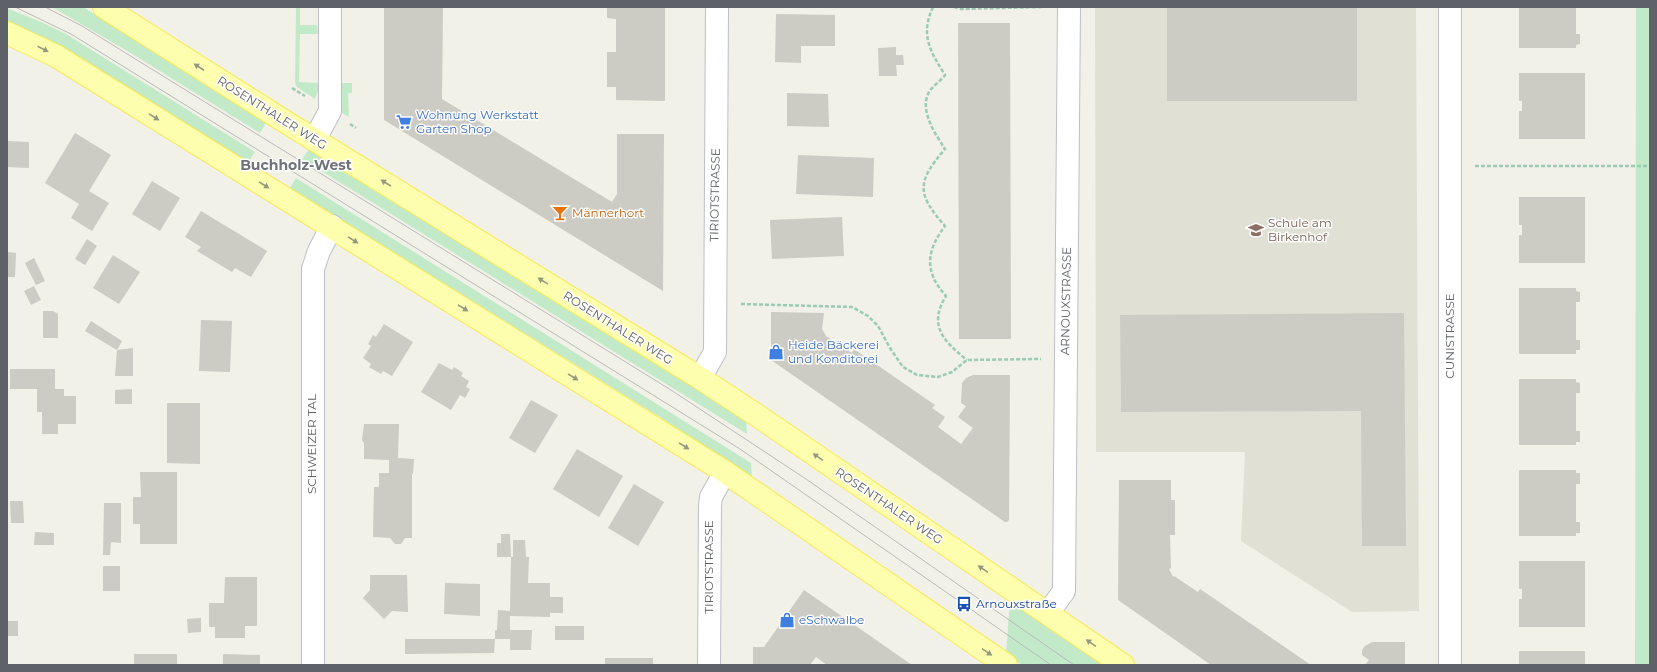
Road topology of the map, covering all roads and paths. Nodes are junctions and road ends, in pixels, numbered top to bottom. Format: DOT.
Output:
graph roads {
  1 [pos="104,7"];
  2 [pos="330,7"];
  3 [pos="717,7"];
  4 [pos="933,7"];
  5 [pos="954,7"];
  6 [pos="1049,7"];
  7 [pos="1069,7"];
  8 [pos="1450,7"];
  9 [pos="7,33"];
  10 [pos="315,139"];
  11 [pos="1450,166"];
  12 [pos="1650,166"];
  13 [pos="332,226"];
  14 [pos="714,303"];
  15 [pos="1065,359"];
  16 [pos="967,360"];
  17 [pos="700,378"];
  18 [pos="725,472"];
  19 [pos="1048,613"];
  20 [pos="313,665"];
  21 [pos="709,665"];
  22 [pos="1006,665"];
  23 [pos="1123,665"];
  24 [pos="1450,665"];
  10 -- 1 [label="main road, ROSENTHALER WEG, one-way"];
  2 -- 10 [label="street"];
  3 -- 14 [label="street, TIRIOTSTRASSE"];
  4 -- 16 [label="path"];
  5 -- 6 [label="path"];
  7 -- 15 [label="street, ARNOUXSTRASSE"];
  8 -- 11 [label="street, CUNISTRASSE"];
  9 -- 13 [label="main road, one-way"];
  17 -- 10 [label="main road, ROSENTHALER WEG, one-way"];
  11 -- 12 [label="path"];
  11 -- 24 [label="street, CUNISTRASSE"];
  13 -- 18 [label="main road, one-way"];
  13 -- 20 [label="street, SCHWEIZER TAL"];
  14 -- 16 [label="path"];
  14 -- 17 [label="street, TIRIOTSTRASSE"];
  15 -- 16 [label="path"];
  15 -- 19 [label="street, ARNOUXSTRASSE"];
  19 -- 17 [label="main road, ROSENTHALER WEG, one-way"];
  18 -- 21 [label="street, TIRIOTSTRASSE"];
  18 -- 22 [label="main road, one-way"];
  23 -- 19 [label="main road, ROSENTHALER WEG, one-way"];
}
